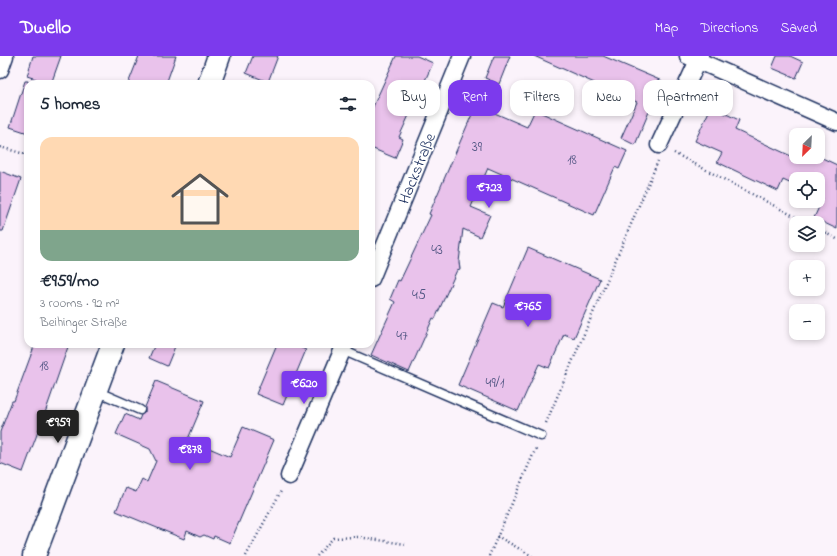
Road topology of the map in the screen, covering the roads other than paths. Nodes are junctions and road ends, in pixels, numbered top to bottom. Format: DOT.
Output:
graph roads {
  1 [pos="5,56"];
  2 [pos="219,56"];
  3 [pos="462,56"];
  4 [pos="695,58"];
  5 [pos="0,70"];
  6 [pos="210,80"];
  7 [pos="837,122"];
  8 [pos="659,145"];
  9 [pos="375,270"];
  10 [pos="112,348"];
  11 [pos="344,348"];
  12 [pos="346,348"];
  13 [pos="96,391"];
  14 [pos="140,410"];
  15 [pos="541,436"];
  16 [pos="289,476"];
  17 [pos="34,556"];
  1 -- 5 [label="street"];
  2 -- 6 [label="main road"];
  3 -- 9 [label="street, Hackstraße"];
  4 -- 7 [label="street"];
  4 -- 8 [label="street"];
  10 -- 13 [label="main road"];
  11 -- 16 [label="street"];
  12 -- 15 [label="lane"];
  13 -- 14 [label="lane"];
  13 -- 17 [label="main road"];
}
